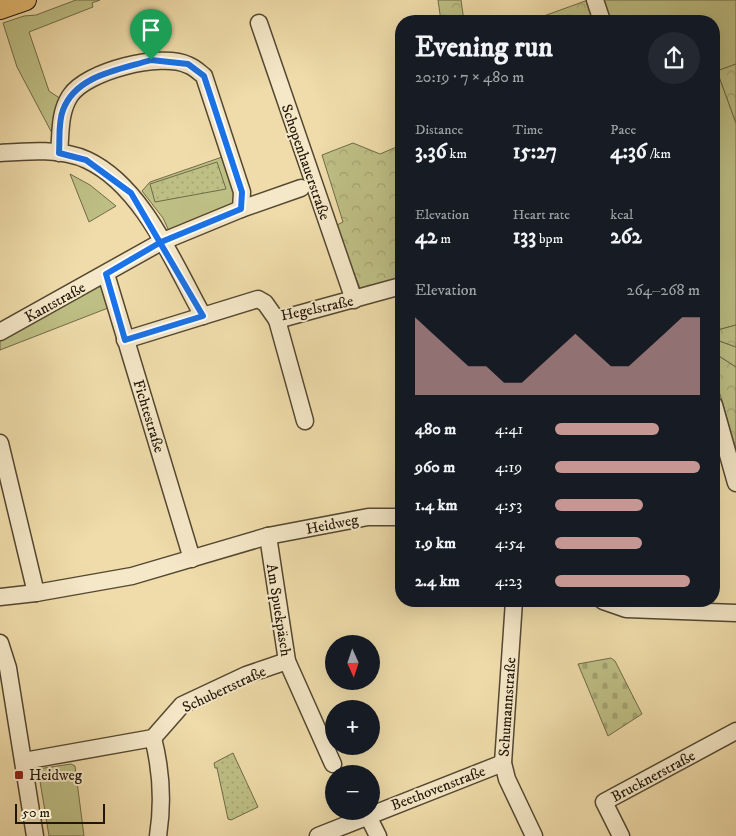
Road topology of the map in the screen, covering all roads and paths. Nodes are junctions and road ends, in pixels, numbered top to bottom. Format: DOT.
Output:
graph roads {
  1 [pos="26,0"];
  2 [pos="595,0"];
  3 [pos="0,9"];
  4 [pos="600,15"];
  5 [pos="259,24"];
  6 [pos="0,153"];
  7 [pos="59,153"];
  8 [pos="301,188"];
  9 [pos="241,209"];
  10 [pos="161,242"];
  11 [pos="106,274"];
  12 [pos="395,288"];
  13 [pos="354,300"];
  14 [pos="203,316"];
  15 [pos="277,320"];
  16 [pos="0,332"];
  17 [pos="125,340"];
  18 [pos="305,421"];
  19 [pos="720,426"];
  20 [pos="0,443"];
  21 [pos="736,483"];
  22 [pos="395,517"];
  23 [pos="268,536"];
  24 [pos="192,559"];
  25 [pos="36,594"];
  26 [pos="0,597"];
  27 [pos="514,607"];
  28 [pos="620,607"];
  29 [pos="736,613"];
  30 [pos="0,643"];
  31 [pos="287,661"];
  32 [pos="736,731"];
  33 [pos="153,738"];
  34 [pos="24,761"];
  35 [pos="503,763"];
  36 [pos="334,765"];
  37 [pos="380,808"];
  38 [pos="351,820"];
  39 [pos="365,820"];
  40 [pos="35,836"];
  41 [pos="158,836"];
  42 [pos="318,836"];
  43 [pos="378,836"];
  44 [pos="534,836"];
  45 [pos="621,836"];
  1 -- 3 [label="main road"];
  2 -- 4 [label="street"];
  5 -- 13 [label="street, Schopenhauerstraße"];
  6 -- 7 [label="street"];
  7 -- 9 [label="street"];
  7 -- 10 [label="street"];
  8 -- 9 [label="street, Kantstraße"];
  9 -- 10 [label="street, Kantstraße"];
  10 -- 11 [label="street, Kantstraße"];
  10 -- 14 [label="street"];
  11 -- 16 [label="street, Kantstraße"];
  11 -- 17 [label="street, Fichtestraße"];
  12 -- 13 [label="street, Hegelstraße"];
  13 -- 15 [label="street, Hegelstraße"];
  14 -- 15 [label="street, Hegelstraße"];
  14 -- 17 [label="street, Hegelstraße"];
  15 -- 18 [label="street"];
  17 -- 24 [label="street, Fichtestraße"];
  19 -- 21 [label="street"];
  20 -- 25 [label="street"];
  22 -- 23 [label="street, Heidweg"];
  23 -- 24 [label="street, Heidweg"];
  23 -- 31 [label="street, Am Spuekpäsch"];
  24 -- 25 [label="street, Heidweg"];
  25 -- 26 [label="street, Heidweg"];
  27 -- 35 [label="street, Schumannstraße"];
  28 -- 29 [label="street"];
  30 -- 34 [label="street"];
  31 -- 33 [label="street, Schubertstraße"];
  31 -- 36 [label="street, Am Spuekpäsch"];
  32 -- 45 [label="street, Brucknerstraße"];
  33 -- 34 [label="street"];
  33 -- 41 [label="street"];
  34 -- 40 [label="street"];
  35 -- 37 [label="street, Beethovenstraße"];
  35 -- 44 [label="street, Schumannstraße"];
  38 -- 42 [label="street, Beethovenstraße"];
  39 -- 43 [label="street"];
}
